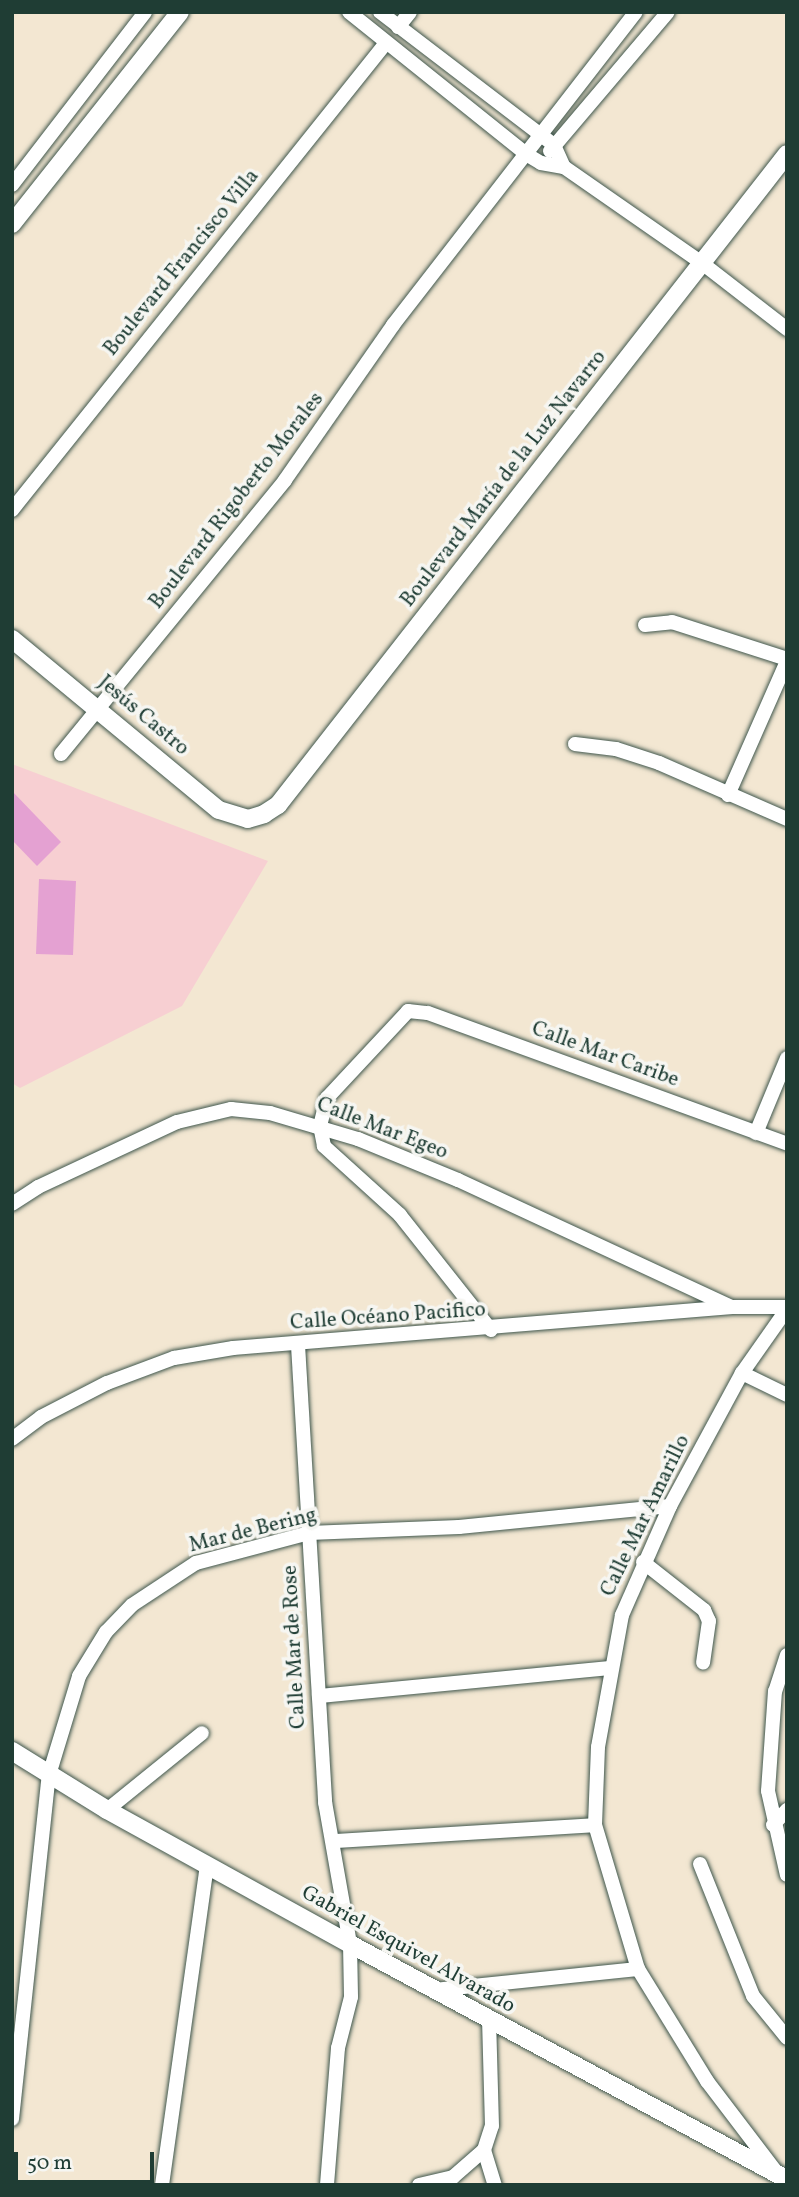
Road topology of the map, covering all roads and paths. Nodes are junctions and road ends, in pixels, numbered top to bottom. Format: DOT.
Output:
graph roads {
  1 [pos="145,12"];
  2 [pos="180,12"];
  3 [pos="349,12"];
  4 [pos="380,12"];
  5 [pos="410,12"];
  6 [pos="636,12"];
  7 [pos="668,12"];
  8 [pos="398,27"];
  9 [pos="386,43"];
  10 [pos="541,135"];
  11 [pos="554,145"];
  12 [pos="526,153"];
  13 [pos="787,155"];
  14 [pos="541,163"];
  15 [pos="564,167"];
  16 [pos="516,170"];
  17 [pos="12,185"];
  18 [pos="12,224"];
  19 [pos="702,263"];
  20 [pos="787,329"];
  21 [pos="12,510"];
  22 [pos="645,625"];
  23 [pos="12,639"];
  24 [pos="787,660"];
  25 [pos="99,707"];
  26 [pos="575,744"];
  27 [pos="61,754"];
  28 [pos="728,795"];
  29 [pos="248,819"];
  30 [pos="787,819"];
  31 [pos="787,1058"];
  32 [pos="320,1126"];
  33 [pos="756,1133"];
  34 [pos="787,1144"];
  35 [pos="12,1204"];
  36 [pos="732,1307"];
  37 [pos="787,1308"];
  38 [pos="491,1330"];
  39 [pos="298,1345"];
  40 [pos="742,1373"];
  41 [pos="787,1395"];
  42 [pos="12,1438"];
  43 [pos="670,1506"];
  44 [pos="309,1533"];
  45 [pos="643,1562"];
  46 [pos="787,1655"];
  47 [pos="703,1663"];
  48 [pos="611,1668"];
  49 [pos="319,1696"];
  50 [pos="202,1733"];
  51 [pos="12,1751"];
  52 [pos="49,1775"];
  53 [pos="107,1810"];
  54 [pos="787,1810"];
  55 [pos="595,1825"];
  56 [pos="773,1825"];
  57 [pos="335,1841"];
  58 [pos="700,1864"];
  59 [pos="207,1865"];
  60 [pos="787,1875"];
  61 [pos="350,1944"];
  62 [pos="638,1969"];
  63 [pos="433,1990"];
  64 [pos="489,2021"];
  65 [pos="787,2038"];
  66 [pos="12,2119"];
  67 [pos="484,2150"];
  68 [pos="783,2176"];
  69 [pos="162,2185"];
  70 [pos="327,2185"];
  71 [pos="419,2185"];
  72 [pos="495,2185"];
  1 -- 17 [label="street"];
  2 -- 18 [label="street"];
  3 -- 9 [label="street"];
  4 -- 8 [label="street"];
  5 -- 8 [label="street"];
  6 -- 10 [label="street, Boulevard Rigoberto Morales"];
  7 -- 11 [label="street"];
  8 -- 10 [label="street"];
  9 -- 12 [label="street"];
  9 -- 21 [label="street, Boulevard Francisco Villa"];
  10 -- 11 [label="street"];
  10 -- 12 [label="street, Boulevard Rigoberto Morales"];
  11 -- 14 [label="street"];
  11 -- 15 [label="street"];
  12 -- 14 [label="street"];
  12 -- 16 [label="street, Boulevard Rigoberto Morales"];
  13 -- 19 [label="street, Boulevard María de la Luz Navarro"];
  14 -- 15 [label="street"];
  14 -- 16 [label="street"];
  15 -- 19 [label="street"];
  16 -- 25 [label="street, Boulevard Rigoberto Morales"];
  19 -- 20 [label="street"];
  19 -- 29 [label="street, Boulevard María de la Luz Navarro"];
  22 -- 24 [label="street"];
  23 -- 25 [label="street, Jesús Castro"];
  24 -- 28 [label="street"];
  25 -- 27 [label="street, Boulevard Rigoberto Morales"];
  25 -- 29 [label="street, Jesús Castro"];
  26 -- 28 [label="street"];
  28 -- 30 [label="street"];
  31 -- 33 [label="street"];
  32 -- 33 [label="street, Calle Mar Caribe"];
  32 -- 35 [label="street, Calle Mar Egeo"];
  32 -- 36 [label="street, Calle Mar Egeo"];
  32 -- 38 [label="street"];
  33 -- 34 [label="street, Calle Mar Caribe"];
  36 -- 37 [label="street, Calle Océano Pacifico"];
  36 -- 38 [label="street, Calle Océano Pacifico"];
  37 -- 40 [label="street, Calle Mar Amarillo"];
  38 -- 39 [label="street, Calle Océano Pacifico"];
  39 -- 42 [label="street, Calle Océano Pacifico"];
  39 -- 44 [label="street, Calle Mar de Rose"];
  40 -- 41 [label="street"];
  40 -- 43 [label="street, Calle Mar Amarillo"];
  43 -- 44 [label="street, Mar de Bering"];
  43 -- 45 [label="street, Calle Mar Amarillo"];
  44 -- 49 [label="street, Calle Mar de Rose"];
  44 -- 52 [label="street, Mar de Bering"];
  45 -- 47 [label="street"];
  45 -- 48 [label="street, Calle Mar Amarillo"];
  46 -- 56 [label="street"];
  48 -- 49 [label="street"];
  48 -- 55 [label="street, Calle Mar Amarillo"];
  49 -- 57 [label="street, Calle Mar de Rose"];
  50 -- 53 [label="street"];
  51 -- 52 [label="street, Gabriel Esquivel Alvarado"];
  52 -- 53 [label="street, Gabriel Esquivel Alvarado"];
  52 -- 66 [label="street, Mar de Bering"];
  53 -- 59 [label="street, Gabriel Esquivel Alvarado"];
  54 -- 56 [label="street"];
  55 -- 57 [label="street"];
  55 -- 62 [label="street, Calle Mar Amarillo"];
  56 -- 60 [label="street"];
  57 -- 61 [label="street, Calle Mar de Rose"];
  58 -- 65 [label="street"];
  59 -- 61 [label="street, Gabriel Esquivel Alvarado"];
  59 -- 69 [label="street"];
  61 -- 63 [label="street, Gabriel Esquivel Alvarado"];
  61 -- 70 [label="street, Calle Mar de Rose"];
  62 -- 63 [label="street"];
  62 -- 68 [label="street, Calle Mar Amarillo"];
  63 -- 64 [label="street, Gabriel Esquivel Alvarado"];
  64 -- 67 [label="street"];
  64 -- 68 [label="street, Gabriel Esquivel Alvarado"];
  67 -- 71 [label="street"];
  67 -- 72 [label="street"];
}
